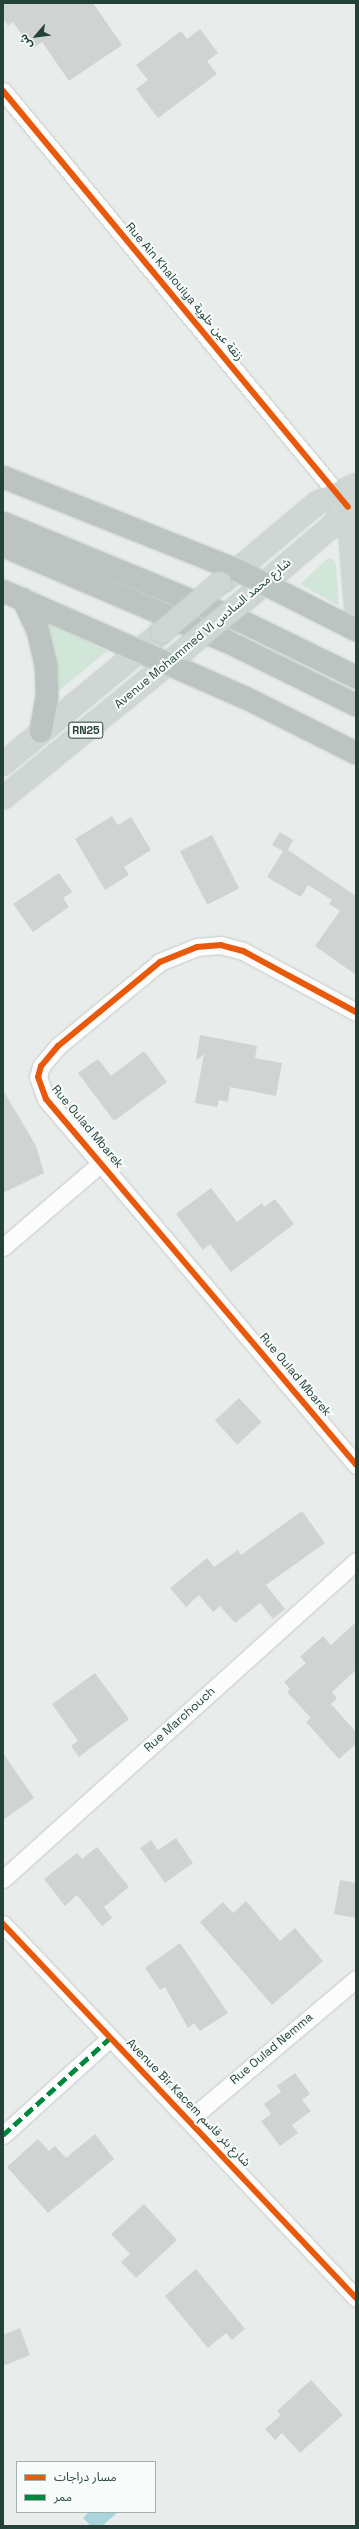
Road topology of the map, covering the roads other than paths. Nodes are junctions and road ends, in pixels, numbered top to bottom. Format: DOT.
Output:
graph roads {
  1 [pos="3,91"];
  2 [pos="3,477"];
  3 [pos="356,485"];
  4 [pos="346,497"];
  5 [pos="3,523"];
  6 [pos="3,546"];
  7 [pos="353,546"];
  8 [pos="237,570"];
  9 [pos="266,583"];
  10 [pos="13,595"];
  11 [pos="356,606"];
  12 [pos="356,630"];
  13 [pos="141,650"];
  14 [pos="177,656"];
  15 [pos="356,677"];
  16 [pos="356,705"];
  17 [pos="41,731"];
  18 [pos="356,753"];
  19 [pos="3,764"];
  20 [pos="3,798"];
  21 [pos="356,1012"];
  22 [pos="102,1162"];
  23 [pos="3,1247"];
  24 [pos="356,1465"];
  25 [pos="356,1561"];
  26 [pos="3,1879"];
  27 [pos="3,1924"];
  28 [pos="356,1979"];
  29 [pos="110,2038"];
  30 [pos="189,2120"];
  31 [pos="3,2135"];
  32 [pos="356,2298"];
  1 -- 4 [label="street, Rue Ain Khalouiya زنقة عين خلوية"];
  2 -- 8 [label="highway"];
  3 -- 4 [label="main road, RN25"];
  4 -- 7 [label="main road"];
  4 -- 8 [label="main road, RN25"];
  4 -- 9 [label="main road, Avenue Mohammed VI شارع محمد السادس / RN25"];
  5 -- 15 [label="highway"];
  6 -- 16 [label="highway"];
  7 -- 11 [label="main road"];
  8 -- 9 [label="highway"];
  8 -- 13 [label="main road, RN25, bridge"];
  9 -- 12 [label="highway"];
  9 -- 14 [label="main road, Avenue Mohammed VI شارع محمد السادس / RN25, bridge"];
  10 -- 13 [label="highway"];
  10 -- 17 [label="highway"];
  13 -- 14 [label="highway"];
  13 -- 17 [label="main road, RN25"];
  14 -- 18 [label="highway"];
  14 -- 20 [label="main road, Avenue Mohammed VI شارع محمد السادس / RN25"];
  17 -- 19 [label="main road, RN25"];
  21 -- 22 [label="street, Rue Oulad Mbarek"];
  22 -- 23 [label="street, Rue Oulad Mbarek"];
  22 -- 24 [label="street, Rue Oulad Mbarek"];
  25 -- 26 [label="street, Rue Marchouch"];
  27 -- 29 [label="street, Avenue Bir Kacem شارع بئر قاسم"];
  28 -- 30 [label="street, Rue Oulad Nemma"];
  29 -- 30 [label="street, Avenue Bir Kacem شارع بئر قاسم"];
  29 -- 31 [label="street"];
  30 -- 32 [label="street, Avenue Bir Kacem شارع بئر قاسم"];
}
